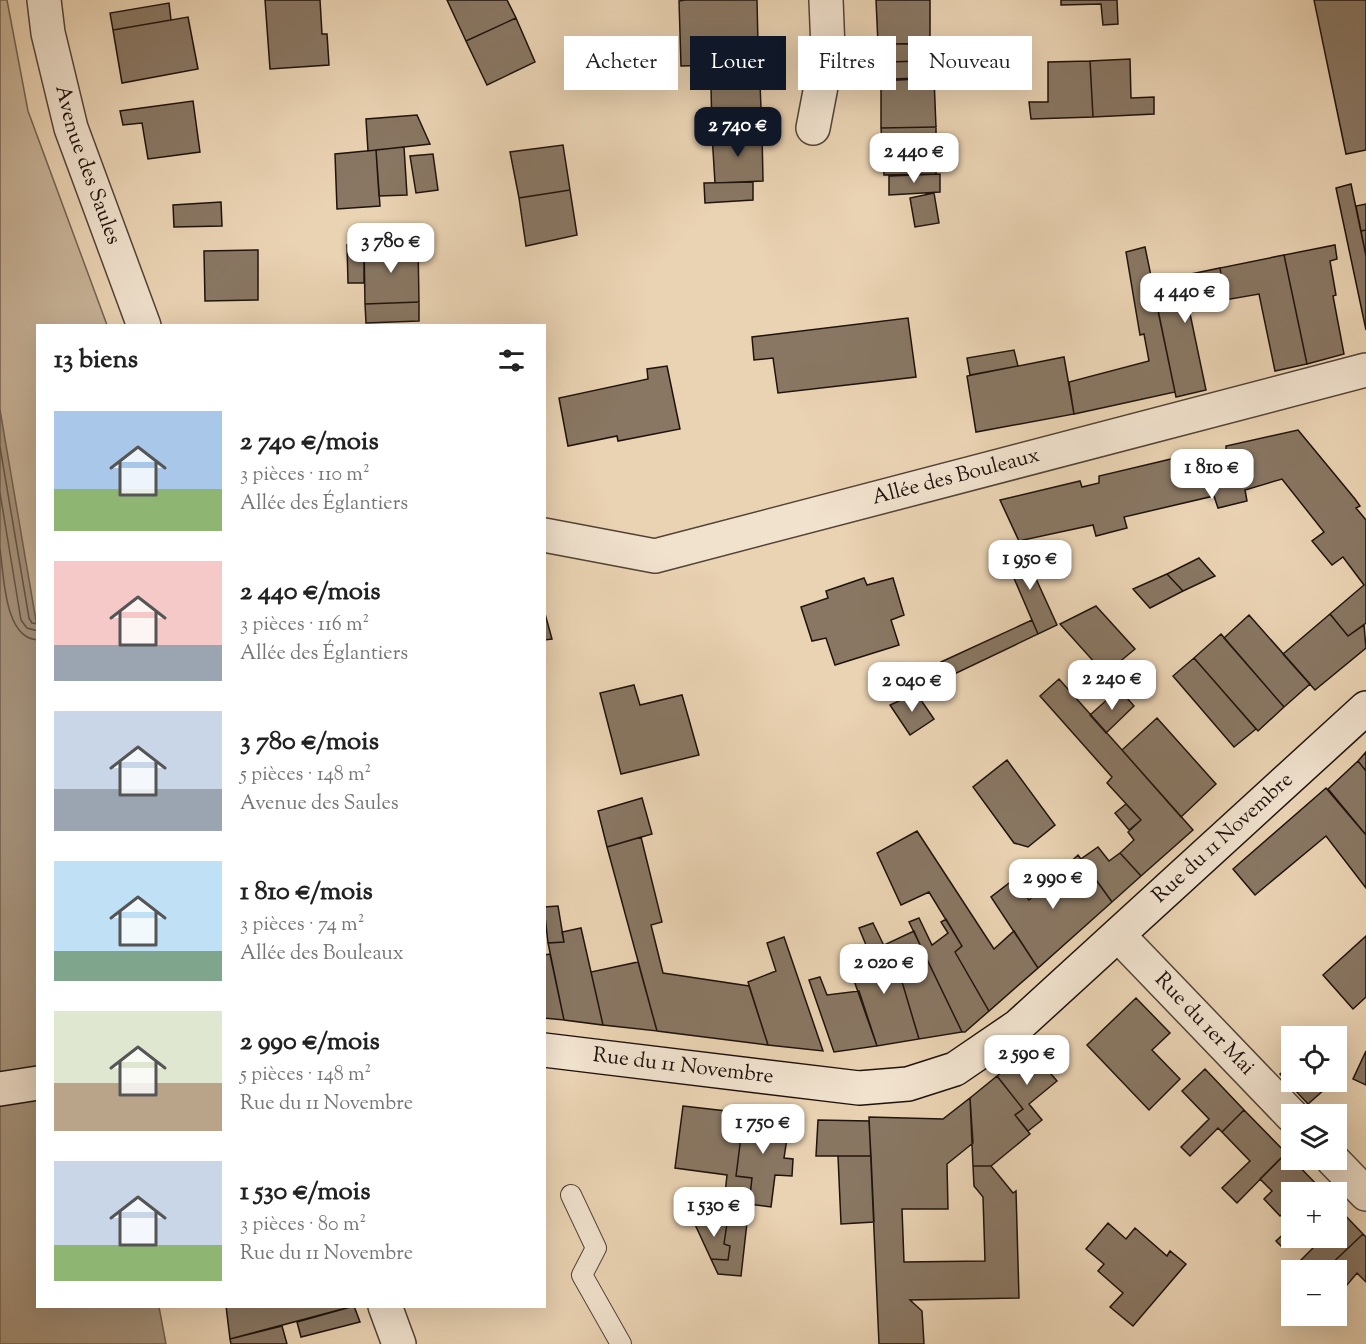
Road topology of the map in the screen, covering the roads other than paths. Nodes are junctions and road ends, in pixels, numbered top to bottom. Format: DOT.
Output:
graph roads {
  1 [pos="44,0"];
  2 [pos="826,0"];
  3 [pos="813,128"];
  4 [pos="143,324"];
  5 [pos="1366,370"];
  6 [pos="546,535"];
  7 [pos="1366,708"];
  8 [pos="1118,935"];
  9 [pos="546,1050"];
  10 [pos="36,1083"];
  11 [pos="0,1089"];
  12 [pos="1281,1105"];
  13 [pos="1343,1170"];
  14 [pos="571,1194"];
  15 [pos="1366,1194"];
  16 [pos="386,1308"];
  17 [pos="399,1344"];
  18 [pos="621,1344"];
  1 -- 4 [label="street, Avenue des Saules"];
  2 -- 3 [label="street"];
  5 -- 6 [label="street, Allée des Bouleaux"];
  7 -- 8 [label="street, Rue du 11 Novembre"];
  8 -- 9 [label="street, Rue du 11 Novembre"];
  8 -- 12 [label="street, Rue du 1er Mai"];
  10 -- 11 [label="street"];
  13 -- 15 [label="street"];
  14 -- 18 [label="lane"];
  16 -- 17 [label="street"];
}
